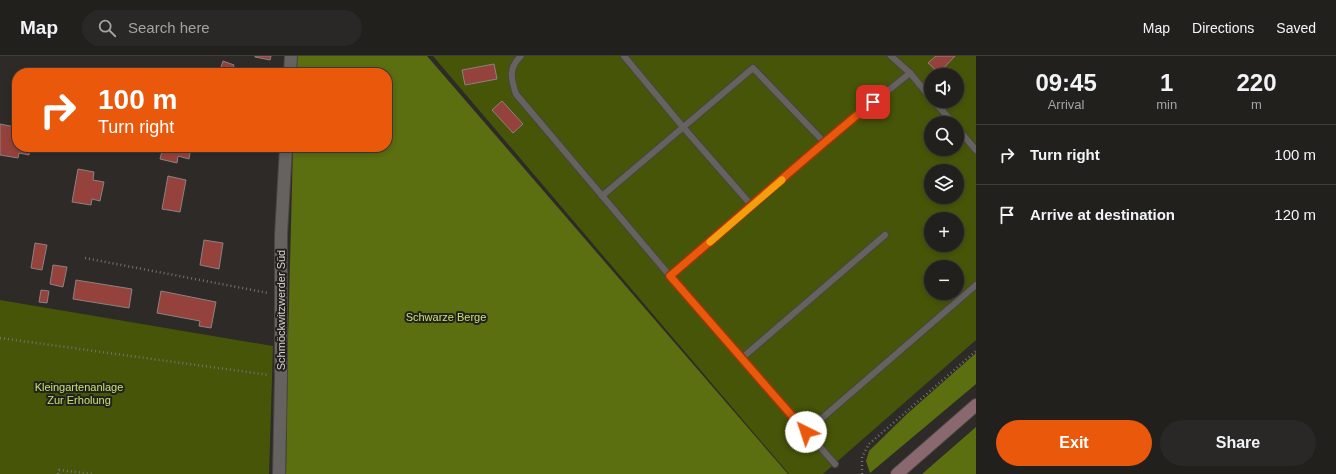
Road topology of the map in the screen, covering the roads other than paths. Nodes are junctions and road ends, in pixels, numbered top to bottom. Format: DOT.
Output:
graph roads {
  1 [pos="291,56"];
  2 [pos="521,56"];
  3 [pos="624,56"];
  4 [pos="891,56"];
  5 [pos="290,68"];
  6 [pos="910,73"];
  7 [pos="924,90"];
  8 [pos="940,108"];
  9 [pos="946,116"];
  10 [pos="683,127"];
  11 [pos="964,136"];
  12 [pos="824,142"];
  13 [pos="976,150"];
  14 [pos="286,152"];
  15 [pos="602,196"];
  16 [pos="752,206"];
  17 [pos="885,235"];
  18 [pos="670,276"];
  19 [pos="976,285"];
  20 [pos="742,358"];
  21 [pos="976,405"];
  22 [pos="806,432"];
  23 [pos="834,464"];
  24 [pos="279,474"];
  25 [pos="897,474"];
  1 -- 5 [label="street"];
  2 -- 15 [label="lane"];
  3 -- 10 [label="lane"];
  4 -- 6 [label="lane"];
  6 -- 7 [label="lane"];
  6 -- 12 [label="lane"];
  8 -- 9 [label="lane"];
  10 -- 12 [label="lane"];
  10 -- 15 [label="lane"];
  10 -- 16 [label="lane"];
  11 -- 13 [label="lane"];
  12 -- 16 [label="lane"];
  14 -- 24 [label="street, Schmöckwitzwerder Süd"];
  15 -- 18 [label="lane"];
  16 -- 18 [label="lane"];
  17 -- 20 [label="lane"];
  18 -- 20 [label="lane"];
  19 -- 22 [label="lane"];
  20 -- 22 [label="lane"];
  21 -- 25 [label="street"];
  22 -- 23 [label="lane"];
}
